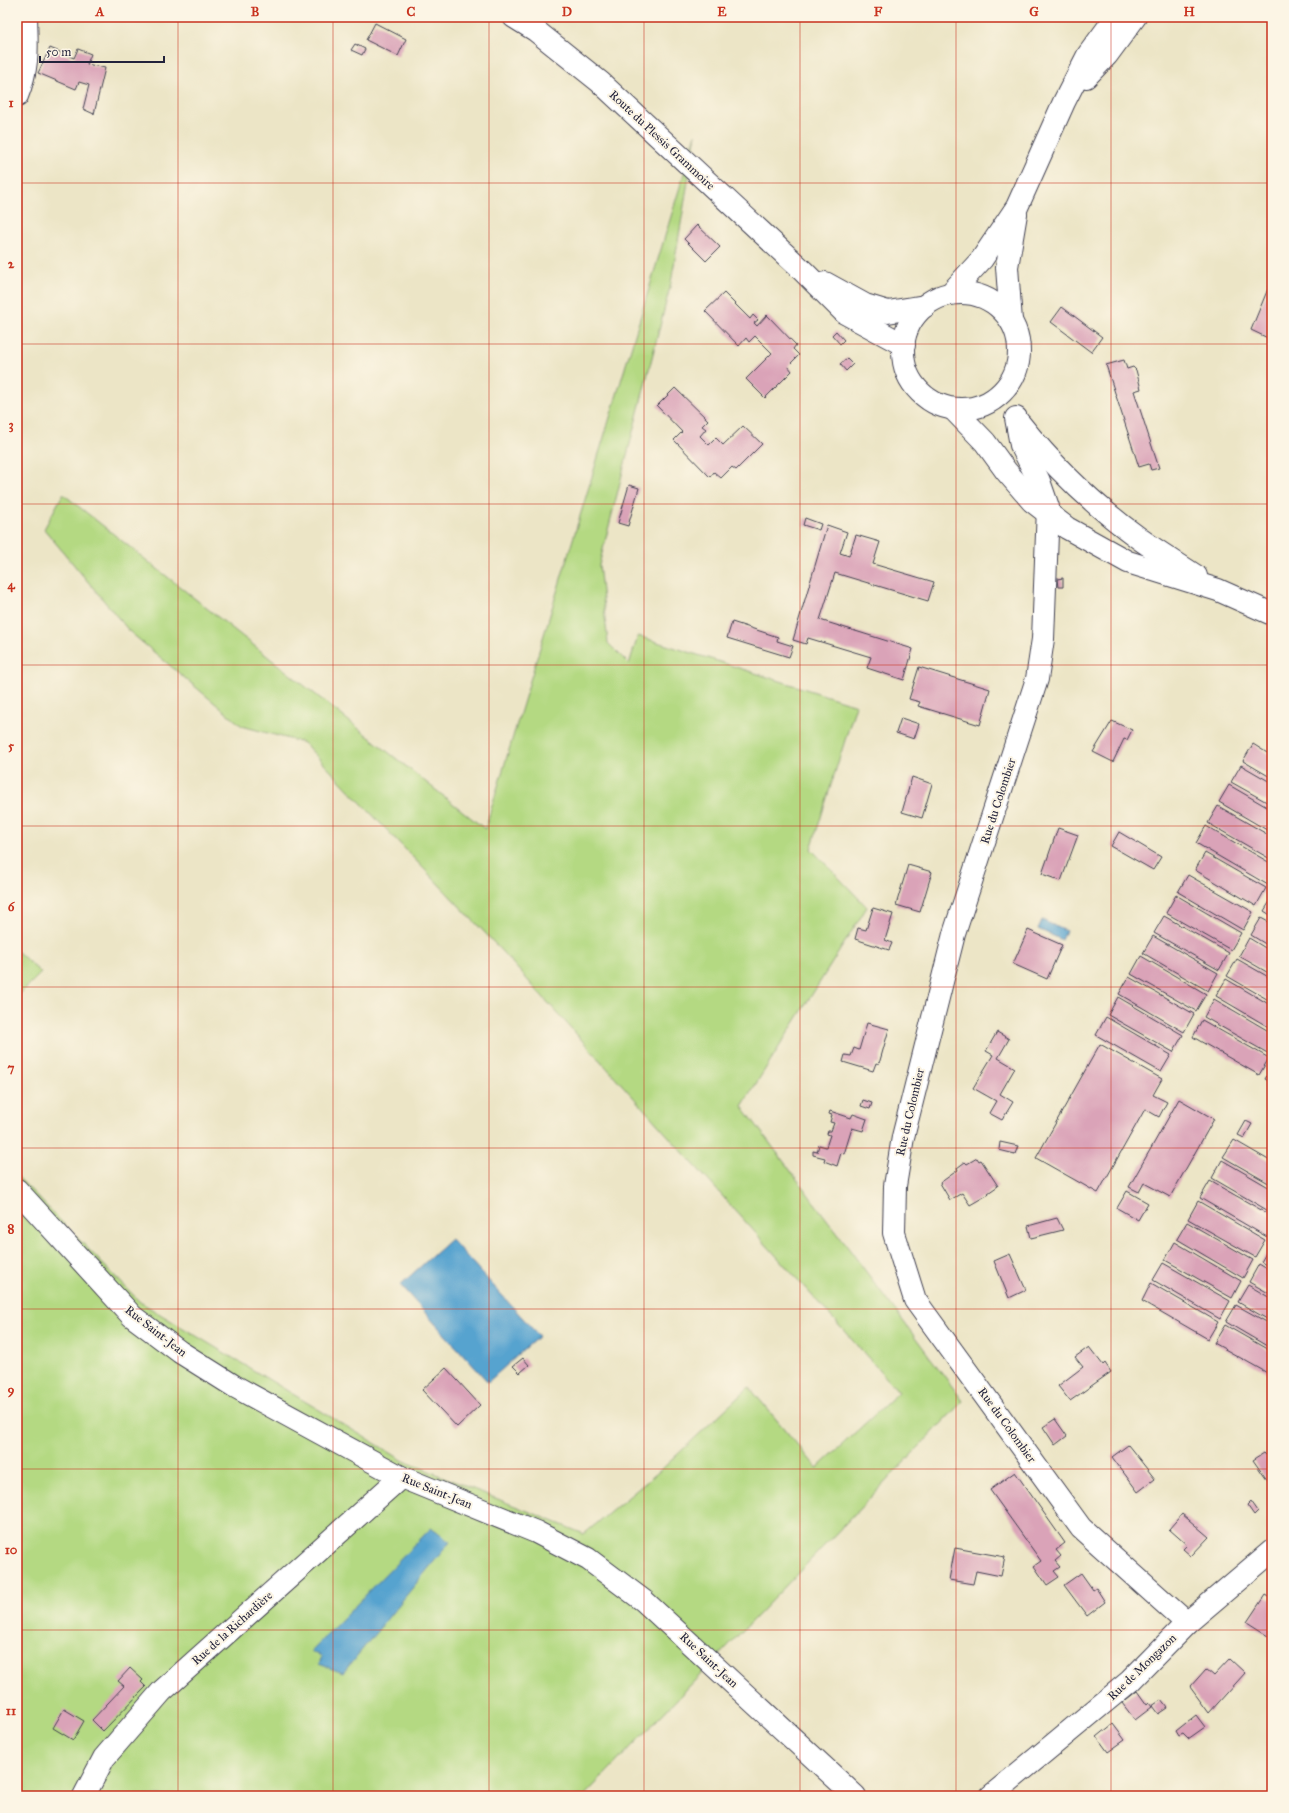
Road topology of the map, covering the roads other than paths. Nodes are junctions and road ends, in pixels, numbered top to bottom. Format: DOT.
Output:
graph roads {
  1 [pos="26,17"];
  2 [pos="514,17"];
  3 [pos="1116,17"];
  4 [pos="1135,17"];
  5 [pos="17,96"];
  6 [pos="1064,102"];
  7 [pos="1017,207"];
  8 [pos="803,271"];
  9 [pos="950,294"];
  10 [pos="925,306"];
  11 [pos="1011,321"];
  12 [pos="904,345"];
  13 [pos="1008,387"];
  14 [pos="953,409"];
  15 [pos="1016,418"];
  16 [pos="1048,514"];
  17 [pos="1218,590"];
  18 [pos="1272,614"];
  19 [pos="17,1190"];
  20 [pos="401,1477"];
  21 [pos="1272,1551"];
  22 [pos="1187,1623"];
  23 [pos="84,1796"];
  24 [pos="855,1796"];
  25 [pos="991,1796"];
  1 -- 5 [label="street"];
  2 -- 8 [label="street, Route du Plessis Grammoire"];
  3 -- 6 [label="street"];
  4 -- 6 [label="street"];
  6 -- 7 [label="street"];
  7 -- 9 [label="street"];
  7 -- 11 [label="street"];
  8 -- 10 [label="street, Route du Plessis Grammoire"];
  8 -- 12 [label="street, Route du Plessis Grammoire"];
  9 -- 10 [label="street"];
  9 -- 11 [label="street"];
  10 -- 12 [label="street"];
  11 -- 13 [label="street"];
  12 -- 14 [label="street"];
  13 -- 14 [label="street"];
  13 -- 15 [label="street, Rue du Colombier"];
  14 -- 16 [label="street"];
  15 -- 16 [label="street, Rue du Colombier"];
  15 -- 17 [label="street"];
  16 -- 17 [label="street"];
  16 -- 22 [label="street, Rue du Colombier"];
  17 -- 18 [label="street"];
  19 -- 20 [label="street, Rue Saint-Jean"];
  20 -- 23 [label="street, Rue de la Richardière"];
  20 -- 24 [label="street, Rue Saint-Jean"];
  21 -- 22 [label="street, Rue de Mongazon"];
  22 -- 25 [label="street, Rue de Mongazon"];
}
